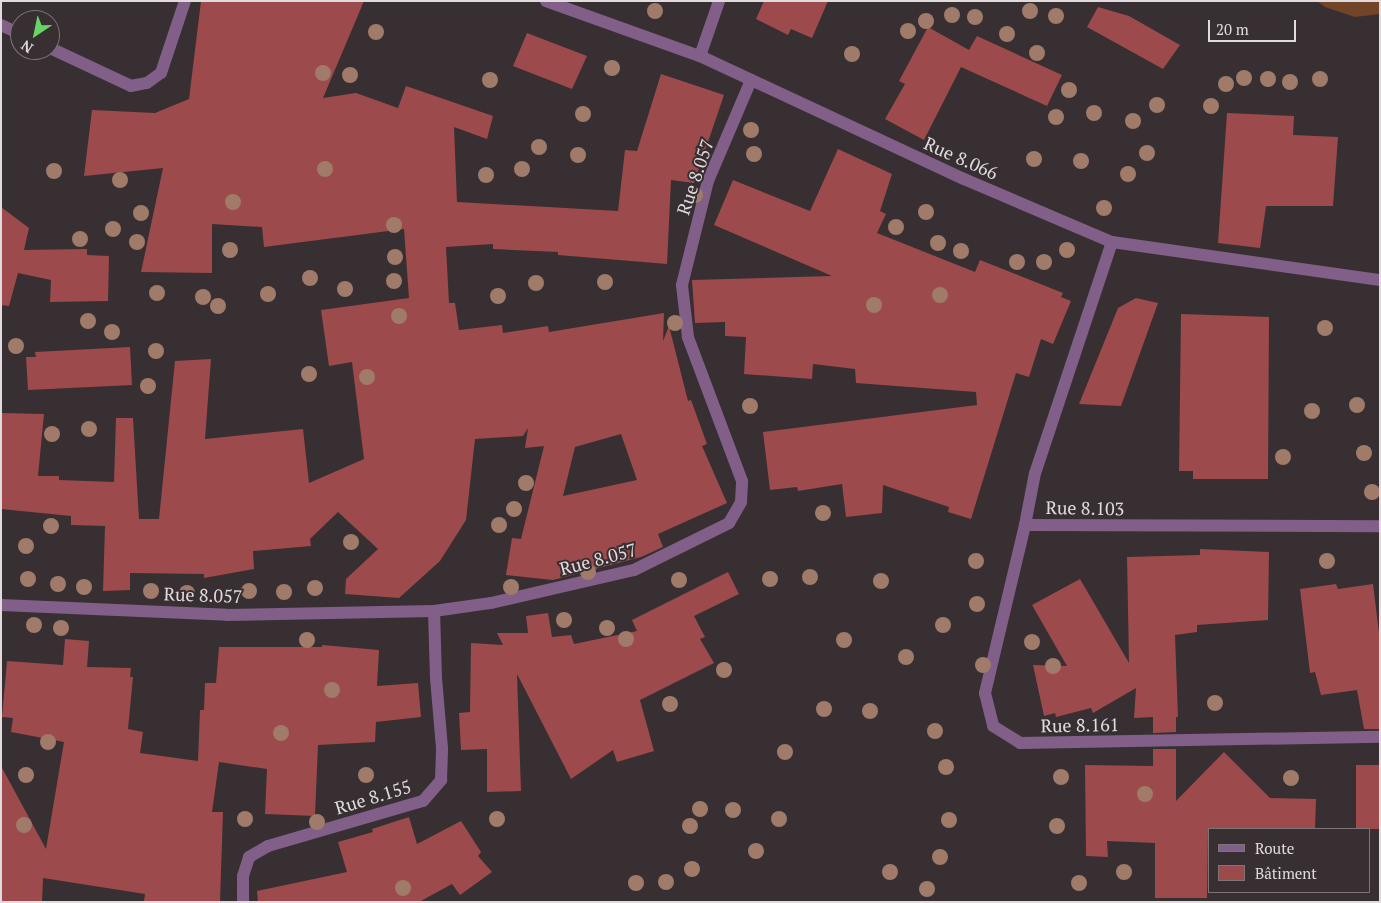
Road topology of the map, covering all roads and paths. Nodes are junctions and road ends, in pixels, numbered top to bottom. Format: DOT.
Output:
graph roads {
  1 [pos="186,1"];
  2 [pos="546,1"];
  3 [pos="719,1"];
  4 [pos="60,53"];
  5 [pos="700,56"];
  6 [pos="751,80"];
  7 [pos="1112,242"];
  8 [pos="1380,280"];
  9 [pos="1025,525"];
  10 [pos="1380,526"];
  11 [pos="1,606"];
  12 [pos="434,612"];
  13 [pos="1380,737"];
  14 [pos="243,902"];
  1 -- 4 [label="street"];
  2 -- 5 [label="street, Rue 8.066"];
  3 -- 5 [label="street"];
  5 -- 6 [label="street, Rue 8.066"];
  6 -- 7 [label="street, Rue 8.066"];
  6 -- 12 [label="street, Rue 8.057"];
  7 -- 8 [label="street, Rue 8.066"];
  7 -- 9 [label="street, Rue 8.103"];
  9 -- 10 [label="street, Rue 8.103"];
  9 -- 13 [label="street, Rue 8.161"];
  11 -- 12 [label="street, Rue 8.057"];
  12 -- 14 [label="street, Rue 8.155"];
}
